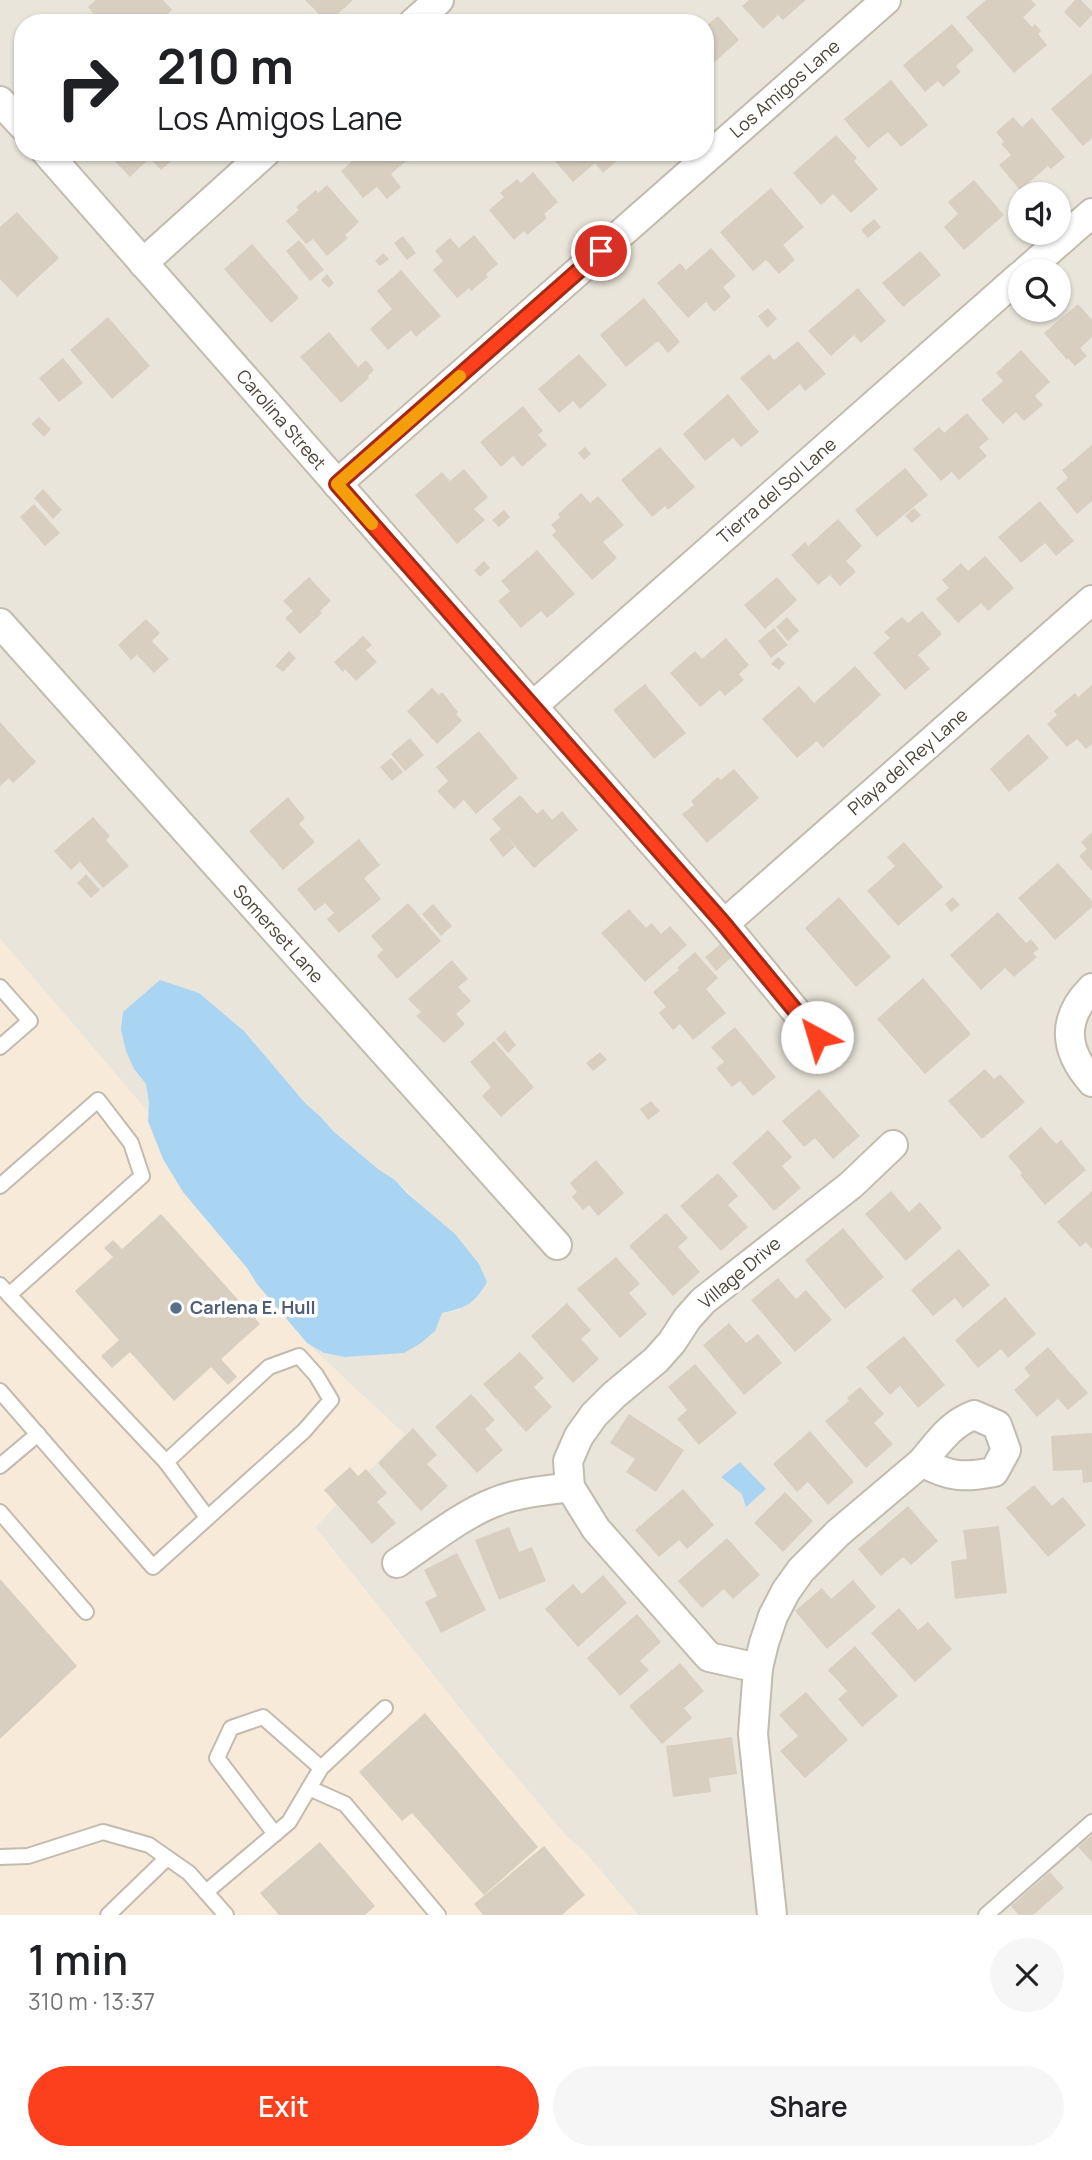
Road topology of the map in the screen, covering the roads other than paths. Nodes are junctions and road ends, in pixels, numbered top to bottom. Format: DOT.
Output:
graph roads {
  1 [pos="439,0"];
  2 [pos="886,0"];
  3 [pos="423,14"];
  4 [pos="0,100"];
  5 [pos="14,116"];
  6 [pos="714,152"];
  7 [pos="54,161"];
  8 [pos="256,161"];
  9 [pos="703,161"];
  10 [pos="1092,213"];
  11 [pos="1040,259"];
  12 [pos="143,263"];
  13 [pos="1008,287"];
  14 [pos="337,484"];
  15 [pos="1092,600"];
  16 [pos="0,623"];
  17 [pos="534,705"];
  18 [pos="724,924"];
  19 [pos="0,987"];
  20 [pos="1092,988"];
  21 [pos="817,1037"];
  22 [pos="0,1047"];
  23 [pos="1092,1082"];
  24 [pos="893,1145"];
  25 [pos="0,1186"];
  26 [pos="557,1245"];
  27 [pos="5,1290"];
  28 [pos="0,1391"];
  29 [pos="38,1434"];
  30 [pos="166,1462"];
  31 [pos="922,1462"];
  32 [pos="0,1466"];
  33 [pos="570,1487"];
  34 [pos="0,1513"];
  35 [pos="207,1517"];
  36 [pos="397,1563"];
  37 [pos="86,1612"];
  38 [pos="758,1668"];
  39 [pos="385,1708"];
  40 [pos="321,1768"];
  41 [pos="309,1788"];
  42 [pos="1092,1822"];
  43 [pos="275,1834"];
  44 [pos="0,1857"];
  45 [pos="167,1858"];
  46 [pos="206,1892"];
  47 [pos="108,1915"];
  48 [pos="226,1915"];
  49 [pos="438,1915"];
  50 [pos="772,1915"];
  51 [pos="986,1915"];
  1 -- 3 [label="street"];
  2 -- 6 [label="street, Los Amigos Lane"];
  4 -- 5 [label="street"];
  7 -- 12 [label="street, Carolina Street"];
  8 -- 12 [label="street"];
  9 -- 14 [label="street, Los Amigos Lane"];
  10 -- 11 [label="street"];
  12 -- 14 [label="street, Carolina Street"];
  13 -- 17 [label="street, Tierra del Sol Lane"];
  14 -- 17 [label="street, Carolina Street"];
  15 -- 18 [label="street, Playa del Rey Lane"];
  16 -- 26 [label="street, Somerset Lane"];
  17 -- 18 [label="street, Carolina Street"];
  18 -- 21 [label="street, Carolina Street"];
  19 -- 22 [label="lane"];
  20 -- 23 [label="street"];
  24 -- 33 [label="street, Village Drive"];
  25 -- 27 [label="lane"];
  27 -- 30 [label="lane"];
  28 -- 29 [label="lane"];
  29 -- 32 [label="lane"];
  29 -- 35 [label="lane"];
  30 -- 35 [label="lane"];
  30 -- 35 [label="lane"];
  31 -- 38 [label="street"];
  33 -- 36 [label="street"];
  33 -- 38 [label="street"];
  34 -- 37 [label="lane"];
  38 -- 50 [label="street"];
  39 -- 40 [label="lane"];
  40 -- 41 [label="lane"];
  40 -- 43 [label="lane"];
  41 -- 43 [label="lane"];
  41 -- 49 [label="lane"];
  42 -- 51 [label="lane"];
  43 -- 46 [label="lane"];
  44 -- 45 [label="lane"];
  45 -- 46 [label="lane"];
  45 -- 47 [label="lane"];
  46 -- 48 [label="lane"];
}
